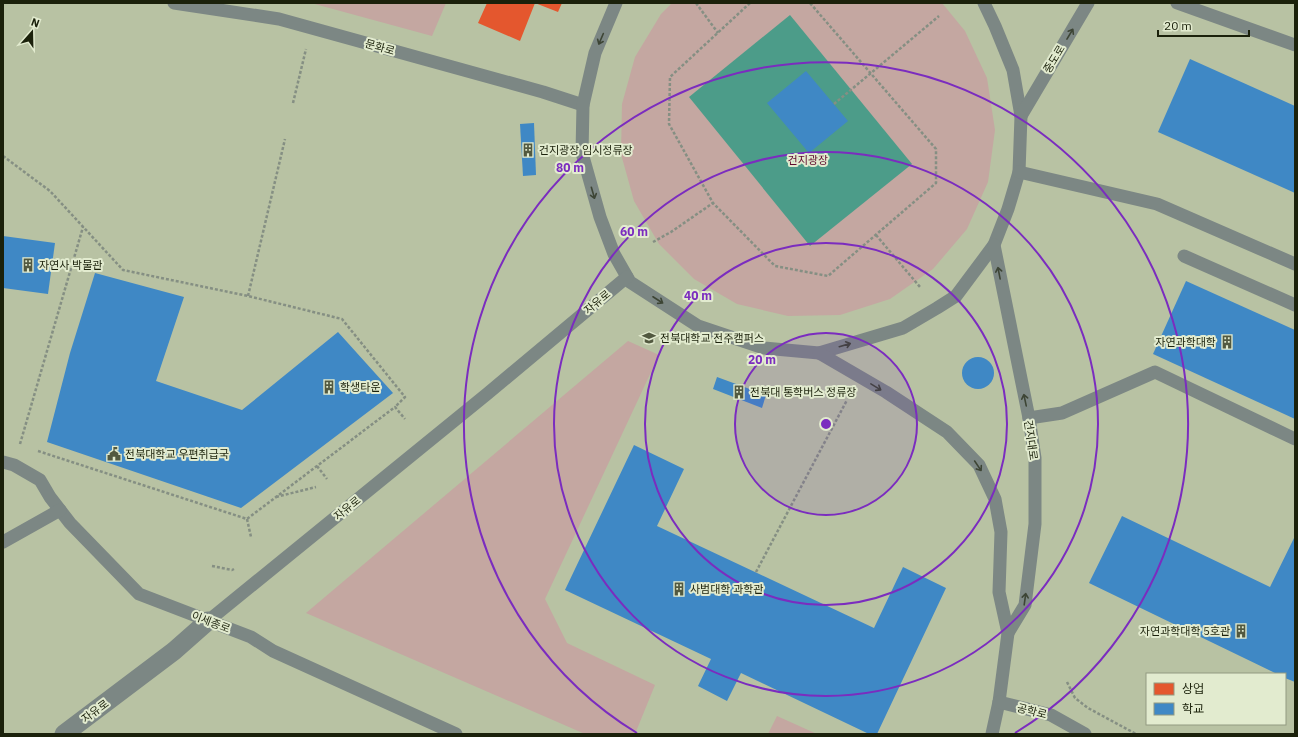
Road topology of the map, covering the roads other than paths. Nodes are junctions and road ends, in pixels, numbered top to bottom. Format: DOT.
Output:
graph roads {
  1 [pos="174,3"];
  2 [pos="616,3"];
  3 [pos="984,3"];
  4 [pos="1088,3"];
  5 [pos="1177,3"];
  6 [pos="1295,45"];
  7 [pos="582,105"];
  8 [pos="1021,116"];
  9 [pos="1019,172"];
  10 [pos="994,245"];
  11 [pos="1184,256"];
  12 [pos="1295,264"];
  13 [pos="627,278"];
  14 [pos="1295,305"];
  15 [pos="819,352"];
  16 [pos="1028,418"];
  17 [pos="1295,439"];
  18 [pos="3,462"];
  19 [pos="60,510"];
  20 [pos="3,542"];
  21 [pos="208,621"];
  22 [pos="1008,633"];
  23 [pos="999,702"];
  24 [pos="64,734"];
  25 [pos="456,734"];
  26 [pos="992,734"];
  27 [pos="1085,734"];
  1 -- 7 [label="lane, 문화로"];
  2 -- 7 [label="lane, one-way"];
  3 -- 8 [label="lane"];
  8 -- 4 [label="lane, 중도로, one-way"];
  5 -- 6 [label="lane"];
  7 -- 13 [label="lane, one-way"];
  8 -- 9 [label="lane"];
  9 -- 10 [label="lane"];
  9 -- 12 [label="lane"];
  15 -- 10 [label="lane, one-way"];
  16 -- 10 [label="lane, 건지대로, one-way"];
  11 -- 14 [label="lane"];
  13 -- 15 [label="lane, one-way"];
  13 -- 21 [label="lane, 자유로"];
  15 -- 22 [label="lane, 건지대로, one-way"];
  16 -- 17 [label="lane"];
  22 -- 16 [label="lane, 건지대로, one-way"];
  18 -- 19 [label="lane, 이세종로"];
  19 -- 20 [label="lane"];
  19 -- 21 [label="lane, 이세종로"];
  21 -- 24 [label="street, 자유로"];
  21 -- 25 [label="lane, 이세종로"];
  22 -- 23 [label="lane, 건지대로"];
  23 -- 26 [label="lane, 건지대로"];
  23 -- 27 [label="lane, 공학로"];
}
